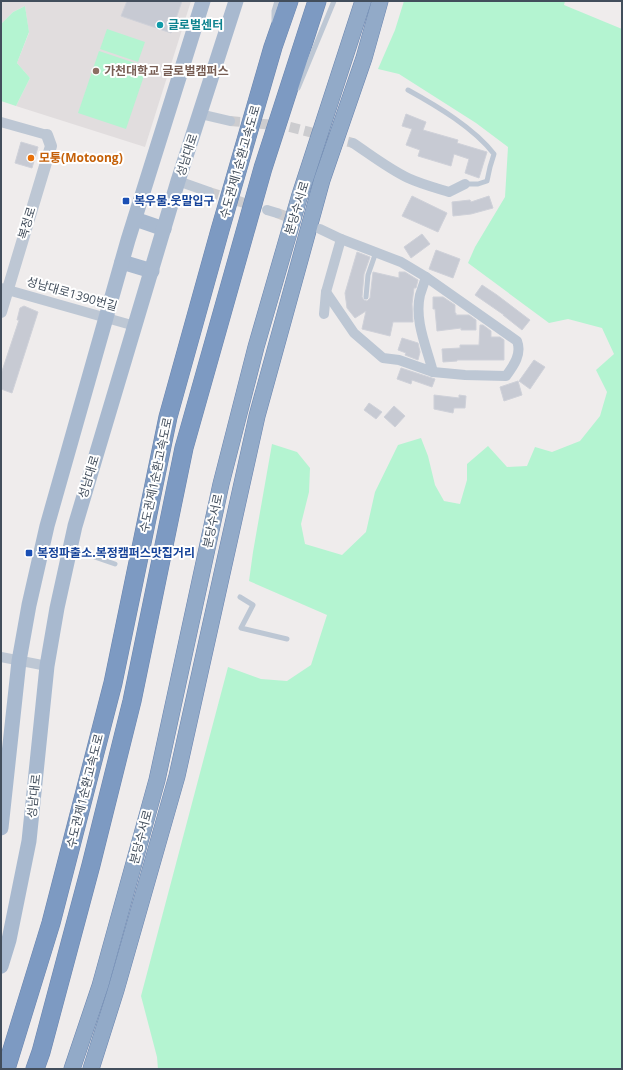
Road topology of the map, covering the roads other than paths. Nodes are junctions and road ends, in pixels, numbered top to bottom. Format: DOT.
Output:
graph roads {
  1 [pos="203,1"];
  2 [pos="236,1"];
  3 [pos="277,1"];
  4 [pos="289,1"];
  5 [pos="317,1"];
  6 [pos="334,1"];
  7 [pos="363,1"];
  8 [pos="380,1"];
  9 [pos="273,47"];
  10 [pos="408,90"];
  11 [pos="295,95"];
  12 [pos="288,109"];
  13 [pos="200,114"];
  14 [pos="230,121"];
  15 [pos="1,122"];
  16 [pos="47,135"];
  17 [pos="353,143"];
  18 [pos="263,168"];
  19 [pos="178,181"];
  20 [pos="465,184"];
  21 [pos="209,192"];
  22 [pos="135,219"];
  23 [pos="164,229"];
  24 [pos="320,229"];
  25 [pos="341,239"];
  26 [pos="376,252"];
  27 [pos="122,262"];
  28 [pos="152,272"];
  29 [pos="426,277"];
  30 [pos="4,288"];
  31 [pos="326,292"];
  32 [pos="366,298"];
  33 [pos="1,312"];
  34 [pos="324,314"];
  35 [pos="106,317"];
  36 [pos="135,326"];
  37 [pos="434,372"];
  38 [pos="70,552"];
  39 [pos="115,564"];
  40 [pos="240,597"];
  41 [pos="287,638"];
  42 [pos="1,657"];
  43 [pos="19,662"];
  44 [pos="47,666"];
  45 [pos="1,828"];
  46 [pos="1,966"];
  47 [pos="6,1069"];
  48 [pos="35,1069"];
  49 [pos="72,1069"];
  50 [pos="91,1069"];
  1 -- 22 [label="main road"];
  2 -- 13 [label="main road, 성남대로"];
  3 -- 9 [label="lane"];
  4 -- 9 [label="highway, 수도권제1순환고속도로"];
  5 -- 18 [label="highway, 수도권제1순환고속도로"];
  6 -- 11 [label="lane"];
  7 -- 49 [label="highway, 분당수서로"];
  8 -- 50 [label="highway, 분당수서로"];
  9 -- 47 [label="highway, 수도권제1순환고속도로"];
  10 -- 20 [label="lane"];
  12 -- 18 [label="lane"];
  13 -- 14 [label="street"];
  13 -- 19 [label="main road, 성남대로"];
  15 -- 16 [label="street"];
  16 -- 30 [label="street, 복정로"];
  17 -- 20 [label="street"];
  18 -- 48 [label="highway, 수도권제1순환고속도로"];
  19 -- 21 [label="street"];
  19 -- 23 [label="main road, 성남대로"];
  22 -- 23 [label="main road"];
  22 -- 27 [label="main road"];
  23 -- 28 [label="main road, 성남대로"];
  24 -- 25 [label="street"];
  25 -- 26 [label="street"];
  25 -- 31 [label="street"];
  26 -- 29 [label="street"];
  26 -- 32 [label="lane"];
  27 -- 28 [label="main road"];
  27 -- 35 [label="main road"];
  28 -- 36 [label="main road, 성남대로"];
  29 -- 37 [label="street"];
  29 -- 37 [label="street"];
  30 -- 33 [label="street, 복정로"];
  30 -- 35 [label="street, 성남대로1390번길"];
  31 -- 34 [label="street"];
  31 -- 37 [label="street"];
  35 -- 36 [label="street, 성남대로1390번길"];
  35 -- 43 [label="main road"];
  36 -- 38 [label="main road, 성남대로"];
  38 -- 39 [label="lane"];
  38 -- 44 [label="main road, 성남대로"];
  40 -- 41 [label="lane"];
  42 -- 43 [label="street"];
  43 -- 44 [label="street"];
  43 -- 45 [label="main road"];
  44 -- 46 [label="main road, 성남대로"];
}
